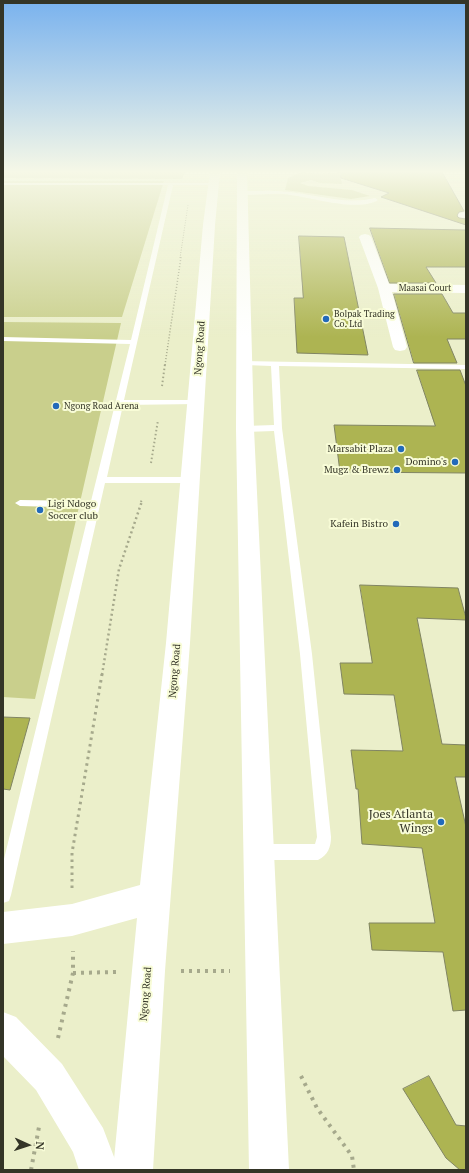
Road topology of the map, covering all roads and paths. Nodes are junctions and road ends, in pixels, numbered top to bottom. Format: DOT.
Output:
graph roads {
  1 [pos="161,227"];
  2 [pos="185,227"];
  3 [pos="209,227"];
  4 [pos="243,227"];
  5 [pos="366,237"];
  6 [pos="384,288"];
  7 [pos="466,288"];
  8 [pos="3,339"];
  9 [pos="134,342"];
  10 [pos="400,347"];
  11 [pos="245,363"];
  12 [pos="275,363"];
  13 [pos="466,366"];
  14 [pos="120,402"];
  15 [pos="160,402"];
  16 [pos="196,402"];
  17 [pos="278,428"];
  18 [pos="245,429"];
  19 [pos="149,479"];
  20 [pos="102,480"];
  21 [pos="190,480"];
  22 [pos="20,503"];
  23 [pos="96,505"];
  24 [pos="259,852"];
  25 [pos="72,853"];
  26 [pos="3,895"];
  27 [pos="155,897"];
  28 [pos="3,928"];
  29 [pos="3,1030"];
  30 [pos="99,1170"];
  31 [pos="133,1170"];
  32 [pos="269,1170"];
  1 -- 9 [label="lane"];
  2 -- 15 [label="path"];
  3 -- 16 [label="main road, Ngong Road"];
  4 -- 11 [label="main road"];
  5 -- 6 [label="main road, Maasai Court"];
  6 -- 7 [label="main road, Maasai Court"];
  6 -- 10 [label="main road, Maasai Court"];
  8 -- 9 [label="lane"];
  9 -- 14 [label="lane"];
  11 -- 12 [label="lane"];
  11 -- 18 [label="main road"];
  12 -- 13 [label="lane"];
  12 -- 17 [label="lane"];
  14 -- 15 [label="lane"];
  14 -- 20 [label="lane"];
  15 -- 16 [label="lane"];
  15 -- 19 [label="path"];
  16 -- 21 [label="main road, Ngong Road"];
  17 -- 18 [label="lane"];
  17 -- 24 [label="lane"];
  18 -- 24 [label="main road"];
  19 -- 20 [label="lane"];
  19 -- 21 [label="lane"];
  19 -- 25 [label="path"];
  20 -- 23 [label="lane"];
  21 -- 27 [label="main road, Ngong Road"];
  22 -- 23 [label="lane"];
  23 -- 26 [label="lane"];
  24 -- 32 [label="main road"];
  27 -- 28 [label="main road"];
  27 -- 31 [label="main road, Ngong Road"];
  29 -- 30 [label="main road"];
}
